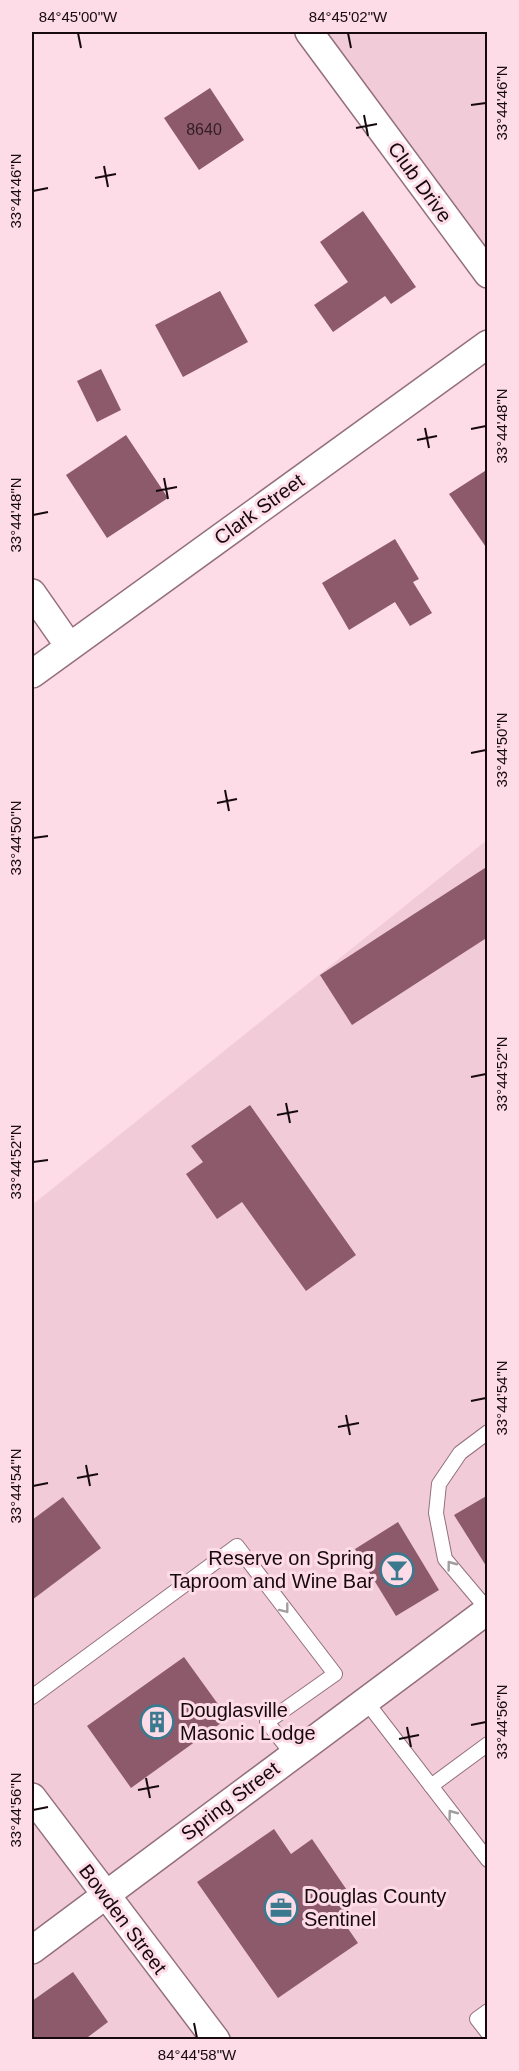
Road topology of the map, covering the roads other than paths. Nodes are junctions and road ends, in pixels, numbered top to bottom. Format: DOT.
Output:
graph roads {
  1 [pos="309,32"];
  2 [pos="488,274"];
  3 [pos="488,344"];
  4 [pos="32,593"];
  5 [pos="69,646"];
  6 [pos="32,674"];
  7 [pos="488,1432"];
  8 [pos="488,1610"];
  9 [pos="32,1697"];
  10 [pos="365,1700"];
  11 [pos="488,1744"];
  12 [pos="292,1755"];
  13 [pos="430,1785"];
  14 [pos="32,1797"];
  15 [pos="488,1860"];
  16 [pos="104,1895"];
  17 [pos="32,1950"];
  18 [pos="488,2011"];
  19 [pos="488,2033"];
  20 [pos="216,2040"];
  1 -- 2 [label="street, Club Drive"];
  3 -- 5 [label="street, Clark Street"];
  4 -- 5 [label="street"];
  5 -- 6 [label="street, Clark Street"];
  8 -- 7 [label="lane, one-way"];
  8 -- 10 [label="street, Spring Street"];
  9 -- 12 [label="lane, one-way"];
  10 -- 12 [label="street, Spring Street"];
  10 -- 13 [label="lane"];
  11 -- 13 [label="lane"];
  12 -- 16 [label="street, Spring Street"];
  15 -- 13 [label="lane, one-way"];
  14 -- 16 [label="street, Bowden Street"];
  16 -- 17 [label="street, Spring Street"];
  16 -- 20 [label="street, Bowden Street"];
  18 -- 19 [label="lane"];
}
